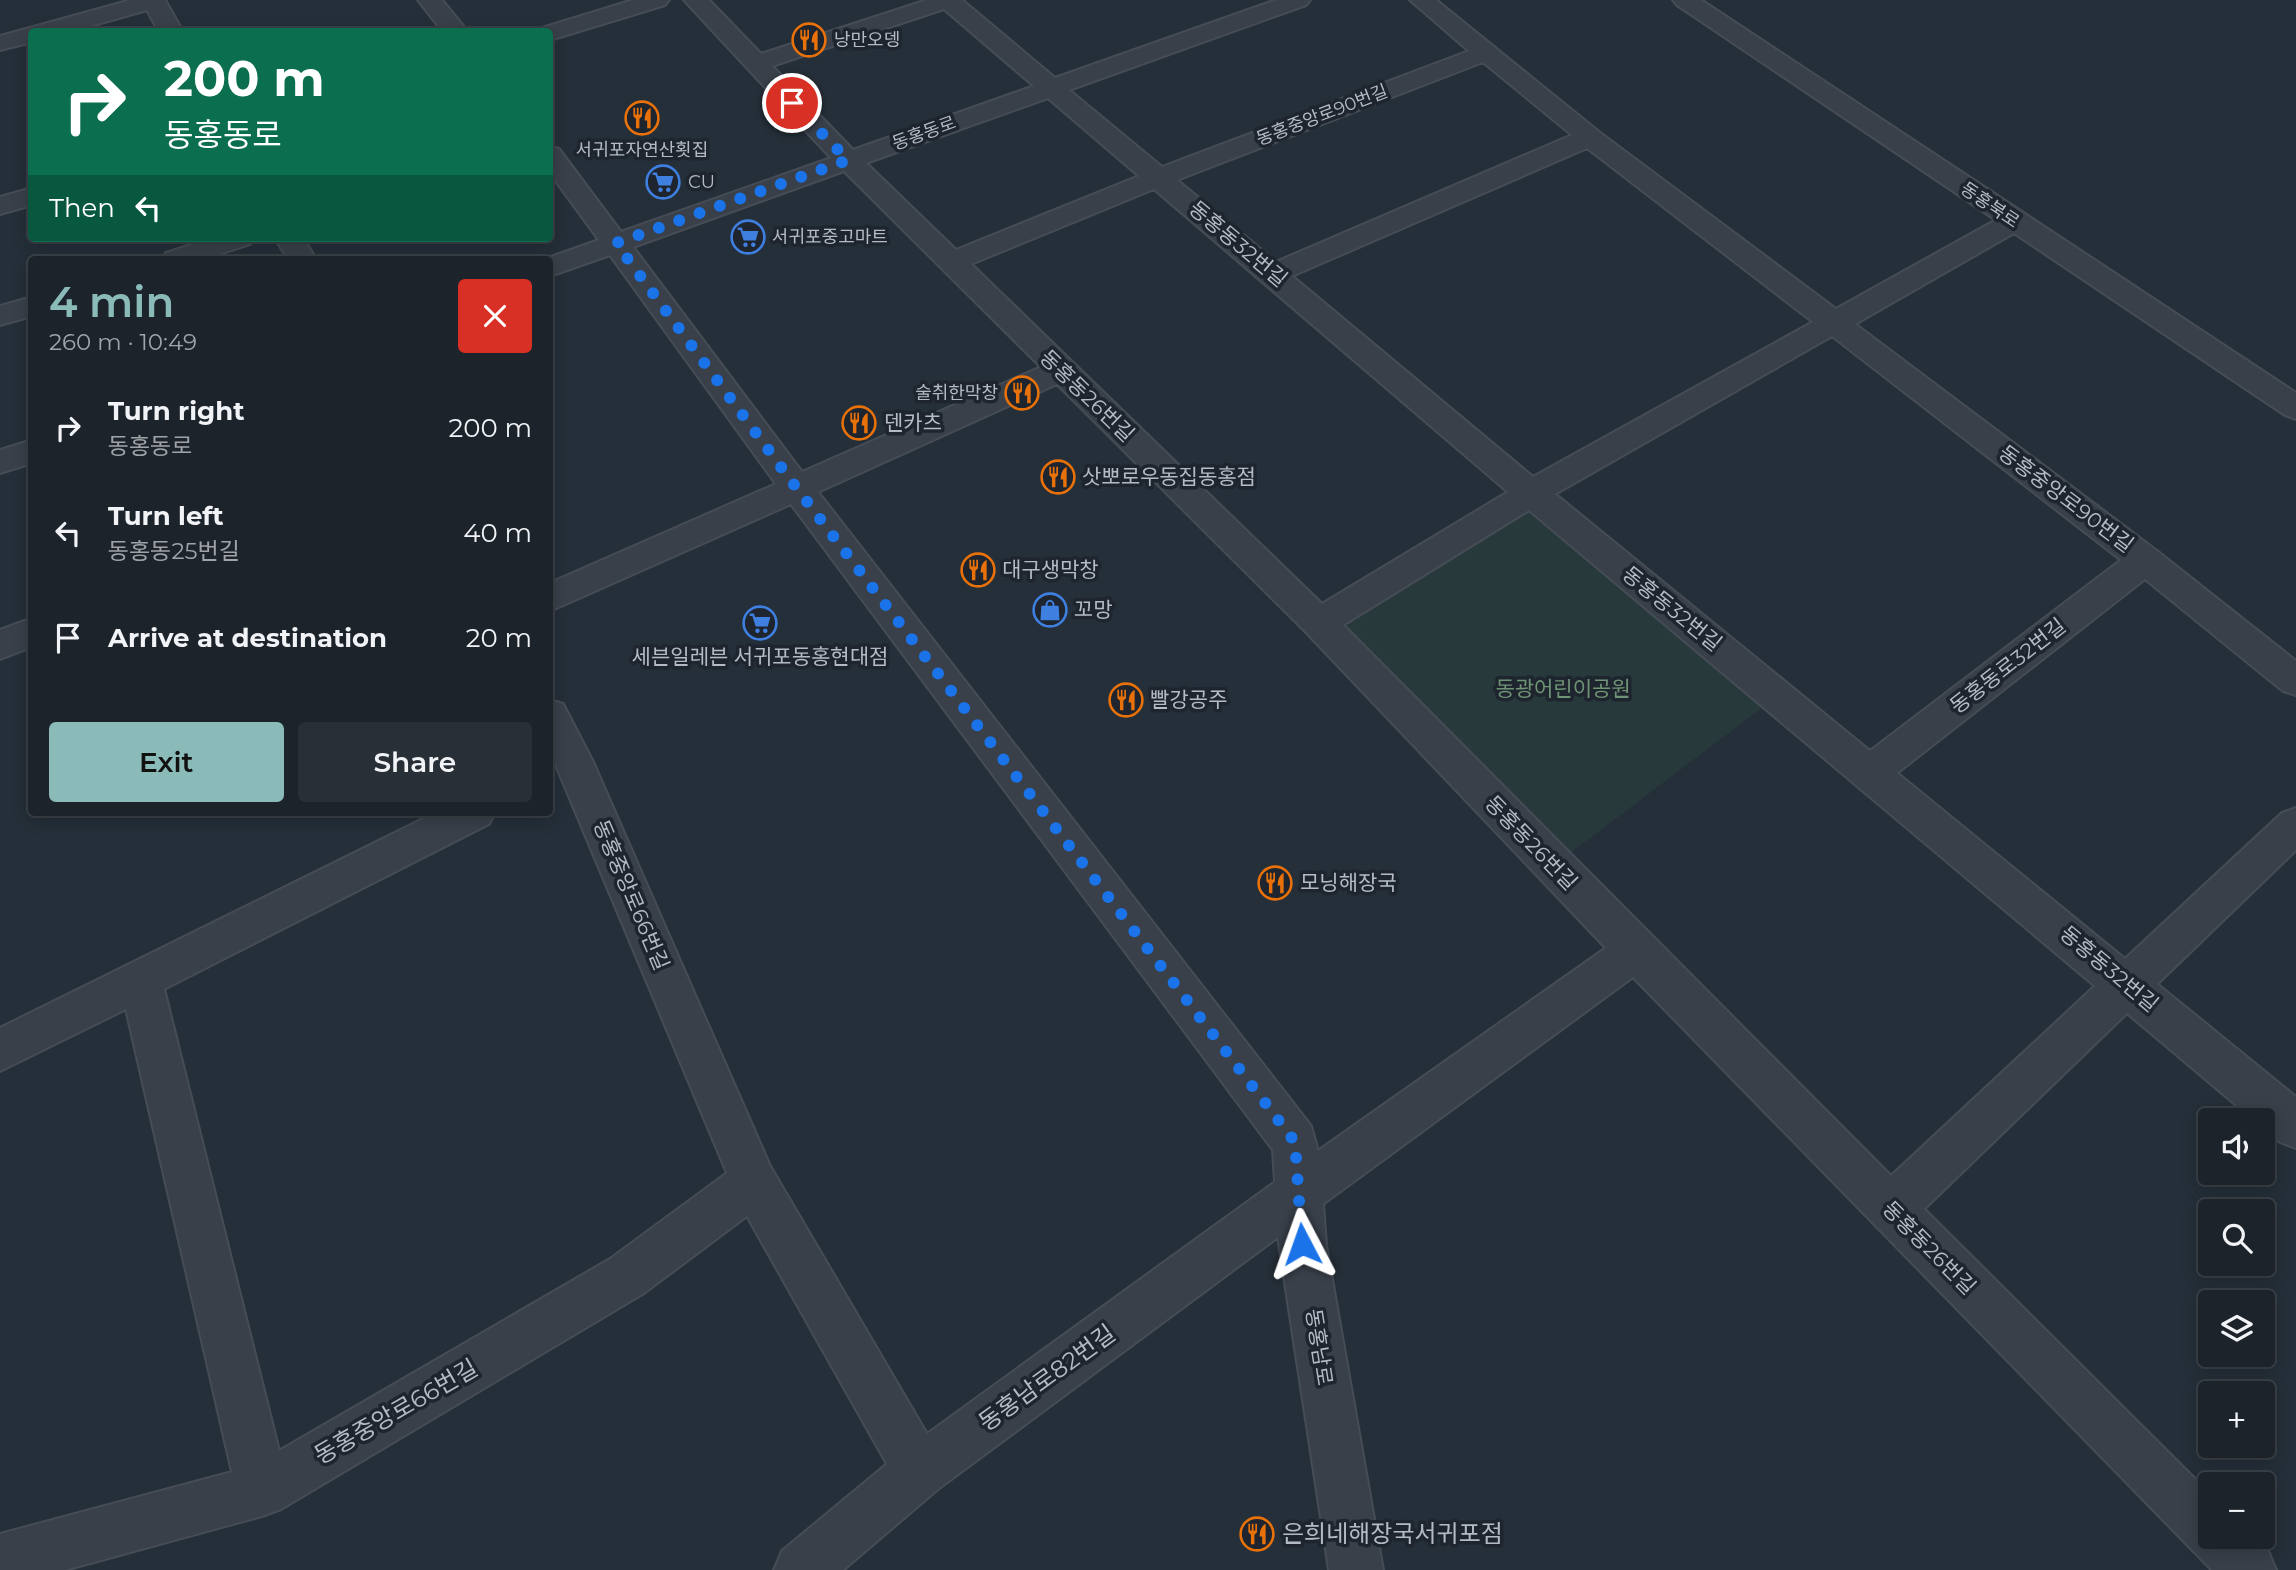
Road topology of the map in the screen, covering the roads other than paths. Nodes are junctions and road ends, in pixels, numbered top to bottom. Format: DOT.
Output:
graph roads {
  1 [pos="153,0"];
  2 [pos="430,0"];
  3 [pos="657,0"];
  4 [pos="696,0"];
  5 [pos="948,0"];
  6 [pos="1298,0"];
  7 [pos="1422,0"];
  8 [pos="1685,0"];
  9 [pos="55,28"];
  10 [pos="169,28"];
  11 [pos="453,28"];
  12 [pos="553,32"];
  13 [pos="28,35"];
  14 [pos="0,43"];
  15 [pos="1485,53"];
  16 [pos="755,64"];
  17 [pos="1050,88"];
  18 [pos="1590,137"];
  19 [pos="553,159"];
  20 [pos="848,160"];
  21 [pos="1160,177"];
  22 [pos="28,197"];
  23 [pos="0,206"];
  24 [pos="2015,221"];
  25 [pos="228,242"];
  26 [pos="616,243"];
  27 [pos="185,256"];
  28 [pos="951,262"];
  29 [pos="553,266"];
  30 [pos="1273,274"];
  31 [pos="28,307"];
  32 [pos="0,316"];
  33 [pos="1833,322"];
  34 [pos="1061,370"];
  35 [pos="2296,408"];
  36 [pos="28,452"];
  37 [pos="0,462"];
  38 [pos="795,486"];
  39 [pos="1531,493"];
  40 [pos="2145,560"];
  41 [pos="553,597"];
  42 [pos="1319,623"];
  43 [pos="28,634"];
  44 [pos="0,645"];
  45 [pos="2296,681"];
  46 [pos="553,728"];
  47 [pos="562,769"];
  48 [pos="1870,772"];
  49 [pos="467,816"];
  50 [pos="2296,825"];
  51 [pos="1636,951"];
  52 [pos="140,979"];
  53 [pos="2129,985"];
  54 [pos="0,1050"];
  55 [pos="2296,1126"];
  56 [pos="754,1182"];
  57 [pos="1298,1193"];
  58 [pos="1890,1209"];
  59 [pos="920,1471"];
  60 [pos="262,1490"];
  61 [pos="2198,1519"];
  62 [pos="2229,1549"];
  63 [pos="0,1561"];
  64 [pos="801,1570"];
  65 [pos="1356,1570"];
  66 [pos="2249,1570"];
  1 -- 9 [label="street"];
  1 -- 10 [label="street"];
  2 -- 11 [label="street"];
  3 -- 12 [label="street"];
  4 -- 16 [label="street, 동홍동26번길"];
  5 -- 16 [label="street"];
  5 -- 17 [label="street, 동홍동32번길"];
  6 -- 17 [label="street, 동홍동로"];
  7 -- 15 [label="street, 동홍중앙로90번길"];
  8 -- 24 [label="street, 동홍북로"];
  13 -- 14 [label="street"];
  15 -- 18 [label="street, 동홍중앙로90번길"];
  15 -- 21 [label="street, 동홍중앙로90번길"];
  16 -- 20 [label="street, 동홍동26번길"];
  17 -- 20 [label="street, 동홍동로"];
  17 -- 21 [label="street, 동홍동32번길"];
  18 -- 30 [label="street"];
  18 -- 33 [label="street, 동홍중앙로90번길"];
  19 -- 26 [label="street, 동홍남로"];
  20 -- 26 [label="street, 동홍동로"];
  20 -- 28 [label="street, 동홍동26번길"];
  21 -- 28 [label="street, 동홍중앙로90번길"];
  21 -- 30 [label="street, 동홍동32번길"];
  22 -- 23 [label="street"];
  24 -- 33 [label="street"];
  24 -- 35 [label="street, 동홍북로"];
  25 -- 27 [label="street"];
  26 -- 29 [label="street, 동홍동로"];
  26 -- 38 [label="street, 동홍남로"];
  28 -- 34 [label="street, 동홍동26번길"];
  30 -- 39 [label="street, 동홍동32번길"];
  31 -- 32 [label="street"];
  33 -- 39 [label="street"];
  33 -- 40 [label="street, 동홍중앙로90번길"];
  34 -- 38 [label="street"];
  34 -- 42 [label="street, 동홍동26번길"];
  36 -- 37 [label="street"];
  38 -- 41 [label="street"];
  38 -- 57 [label="street, 동홍남로"];
  39 -- 42 [label="street"];
  39 -- 48 [label="street, 동홍동32번길"];
  40 -- 45 [label="street, 동홍중앙로90번길"];
  40 -- 48 [label="street, 동홍동로32번길"];
  42 -- 51 [label="street, 동홍동26번길"];
  43 -- 44 [label="street"];
  46 -- 47 [label="street, 동홍중앙로66번길"];
  47 -- 56 [label="street, 동홍중앙로66번길"];
  48 -- 53 [label="street, 동홍동32번길"];
  49 -- 52 [label="street"];
  50 -- 53 [label="street"];
  51 -- 57 [label="street, 동홍남로82번길"];
  51 -- 58 [label="street, 동홍동26번길"];
  52 -- 54 [label="street"];
  52 -- 60 [label="street"];
  53 -- 55 [label="street, 동홍동32번길"];
  53 -- 58 [label="street"];
  56 -- 59 [label="street, 동홍중앙로66번길"];
  56 -- 60 [label="street, 동홍중앙로66번길"];
  57 -- 59 [label="street, 동홍남로82번길"];
  57 -- 65 [label="street, 동홍남로"];
  58 -- 61 [label="street, 동홍동26번길"];
  59 -- 64 [label="street, 동홍남로82번길"];
  60 -- 63 [label="street, 동홍중앙로66번길"];
  62 -- 66 [label="street"];
}
